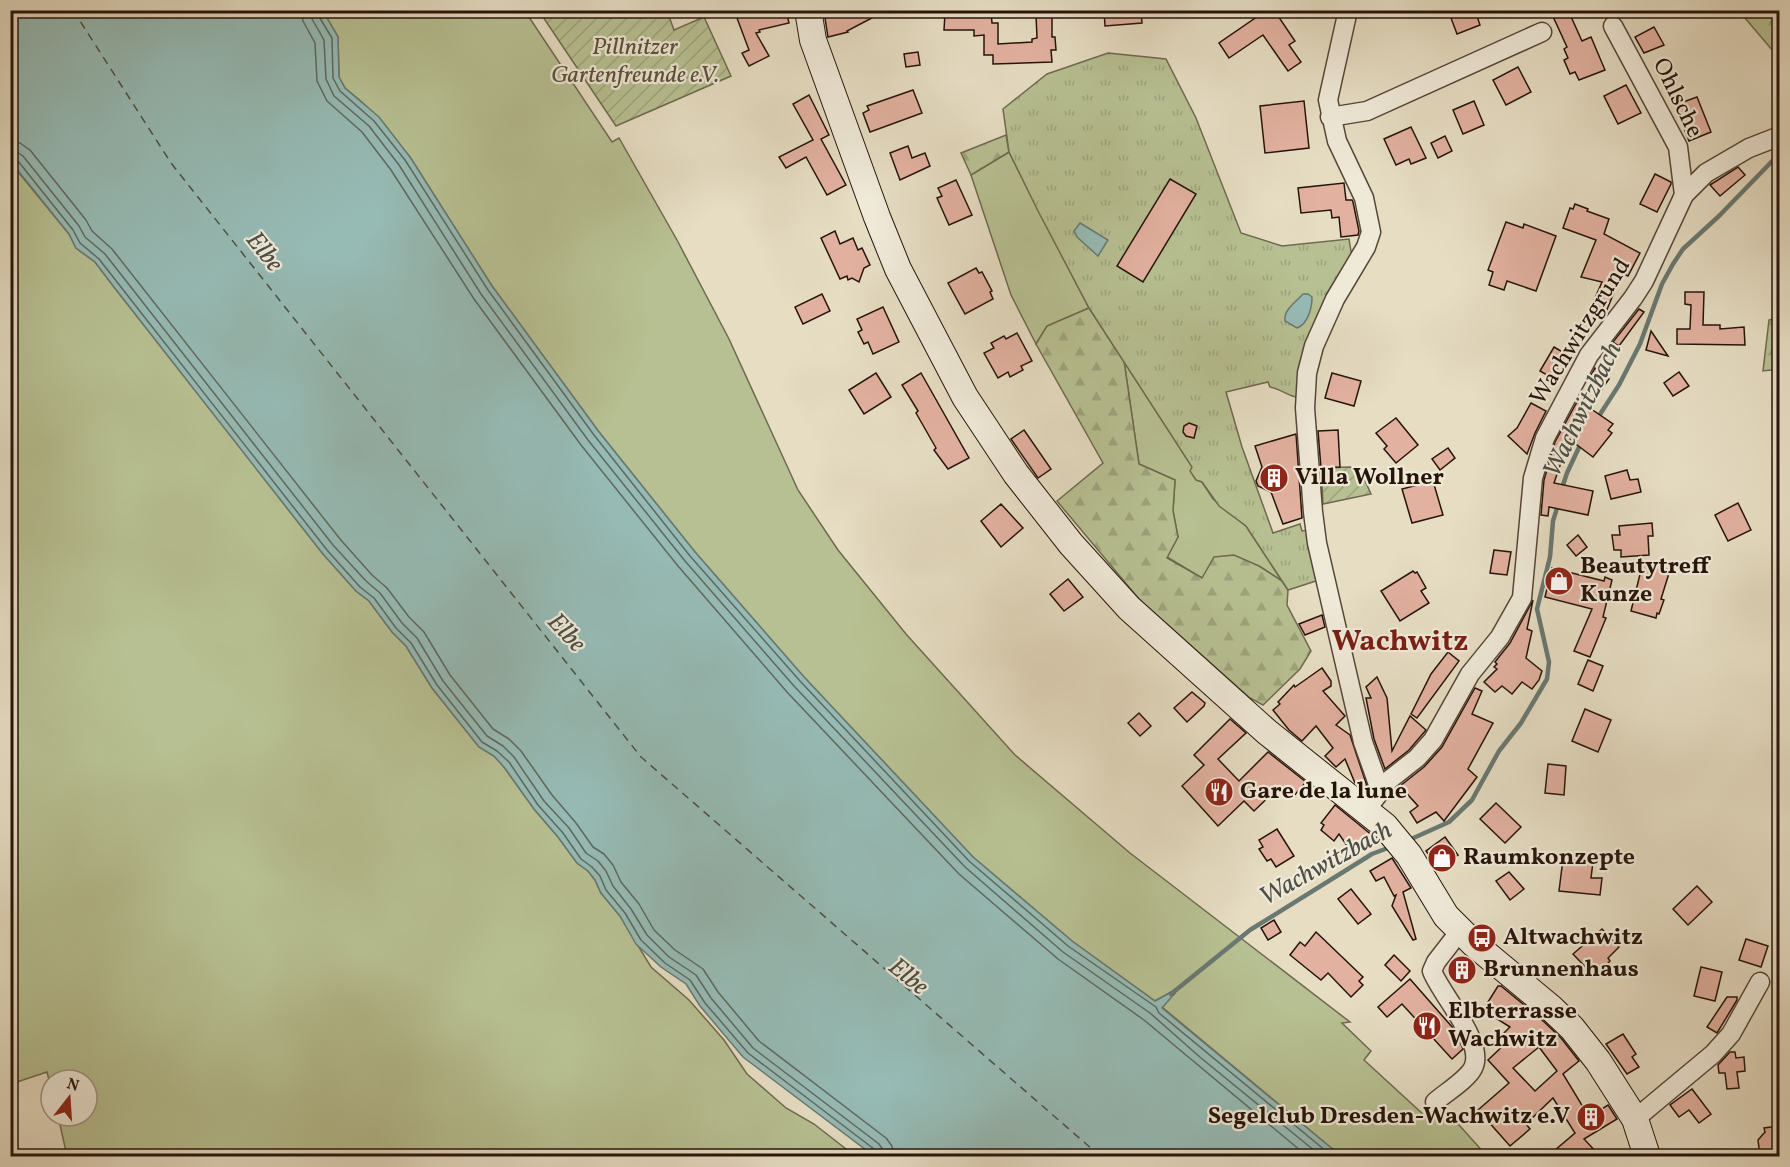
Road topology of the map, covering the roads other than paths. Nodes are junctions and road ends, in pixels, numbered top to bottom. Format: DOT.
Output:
graph roads {
  1 [pos="808,10"];
  2 [pos="1348,10"];
  3 [pos="1613,27"];
  4 [pos="1542,32"];
  5 [pos="1330,117"];
  6 [pos="1779,136"];
  7 [pos="1684,195"];
  8 [pos="1373,800"];
  9 [pos="1460,931"];
  10 [pos="1760,982"];
  11 [pos="1435,1102"];
  12 [pos="1635,1119"];
  13 [pos="1647,1156"];
  1 -- 8 [label="main road"];
  2 -- 5 [label="street"];
  3 -- 7 [label="street, Ohlsche"];
  4 -- 5 [label="street"];
  5 -- 8 [label="street"];
  6 -- 7 [label="street, Wachwitzgrund"];
  7 -- 8 [label="street, Wachwitzgrund"];
  8 -- 9 [label="main road"];
  9 -- 11 [label="street"];
  9 -- 12 [label="main road"];
  10 -- 12 [label="street"];
  12 -- 13 [label="main road"];
}
